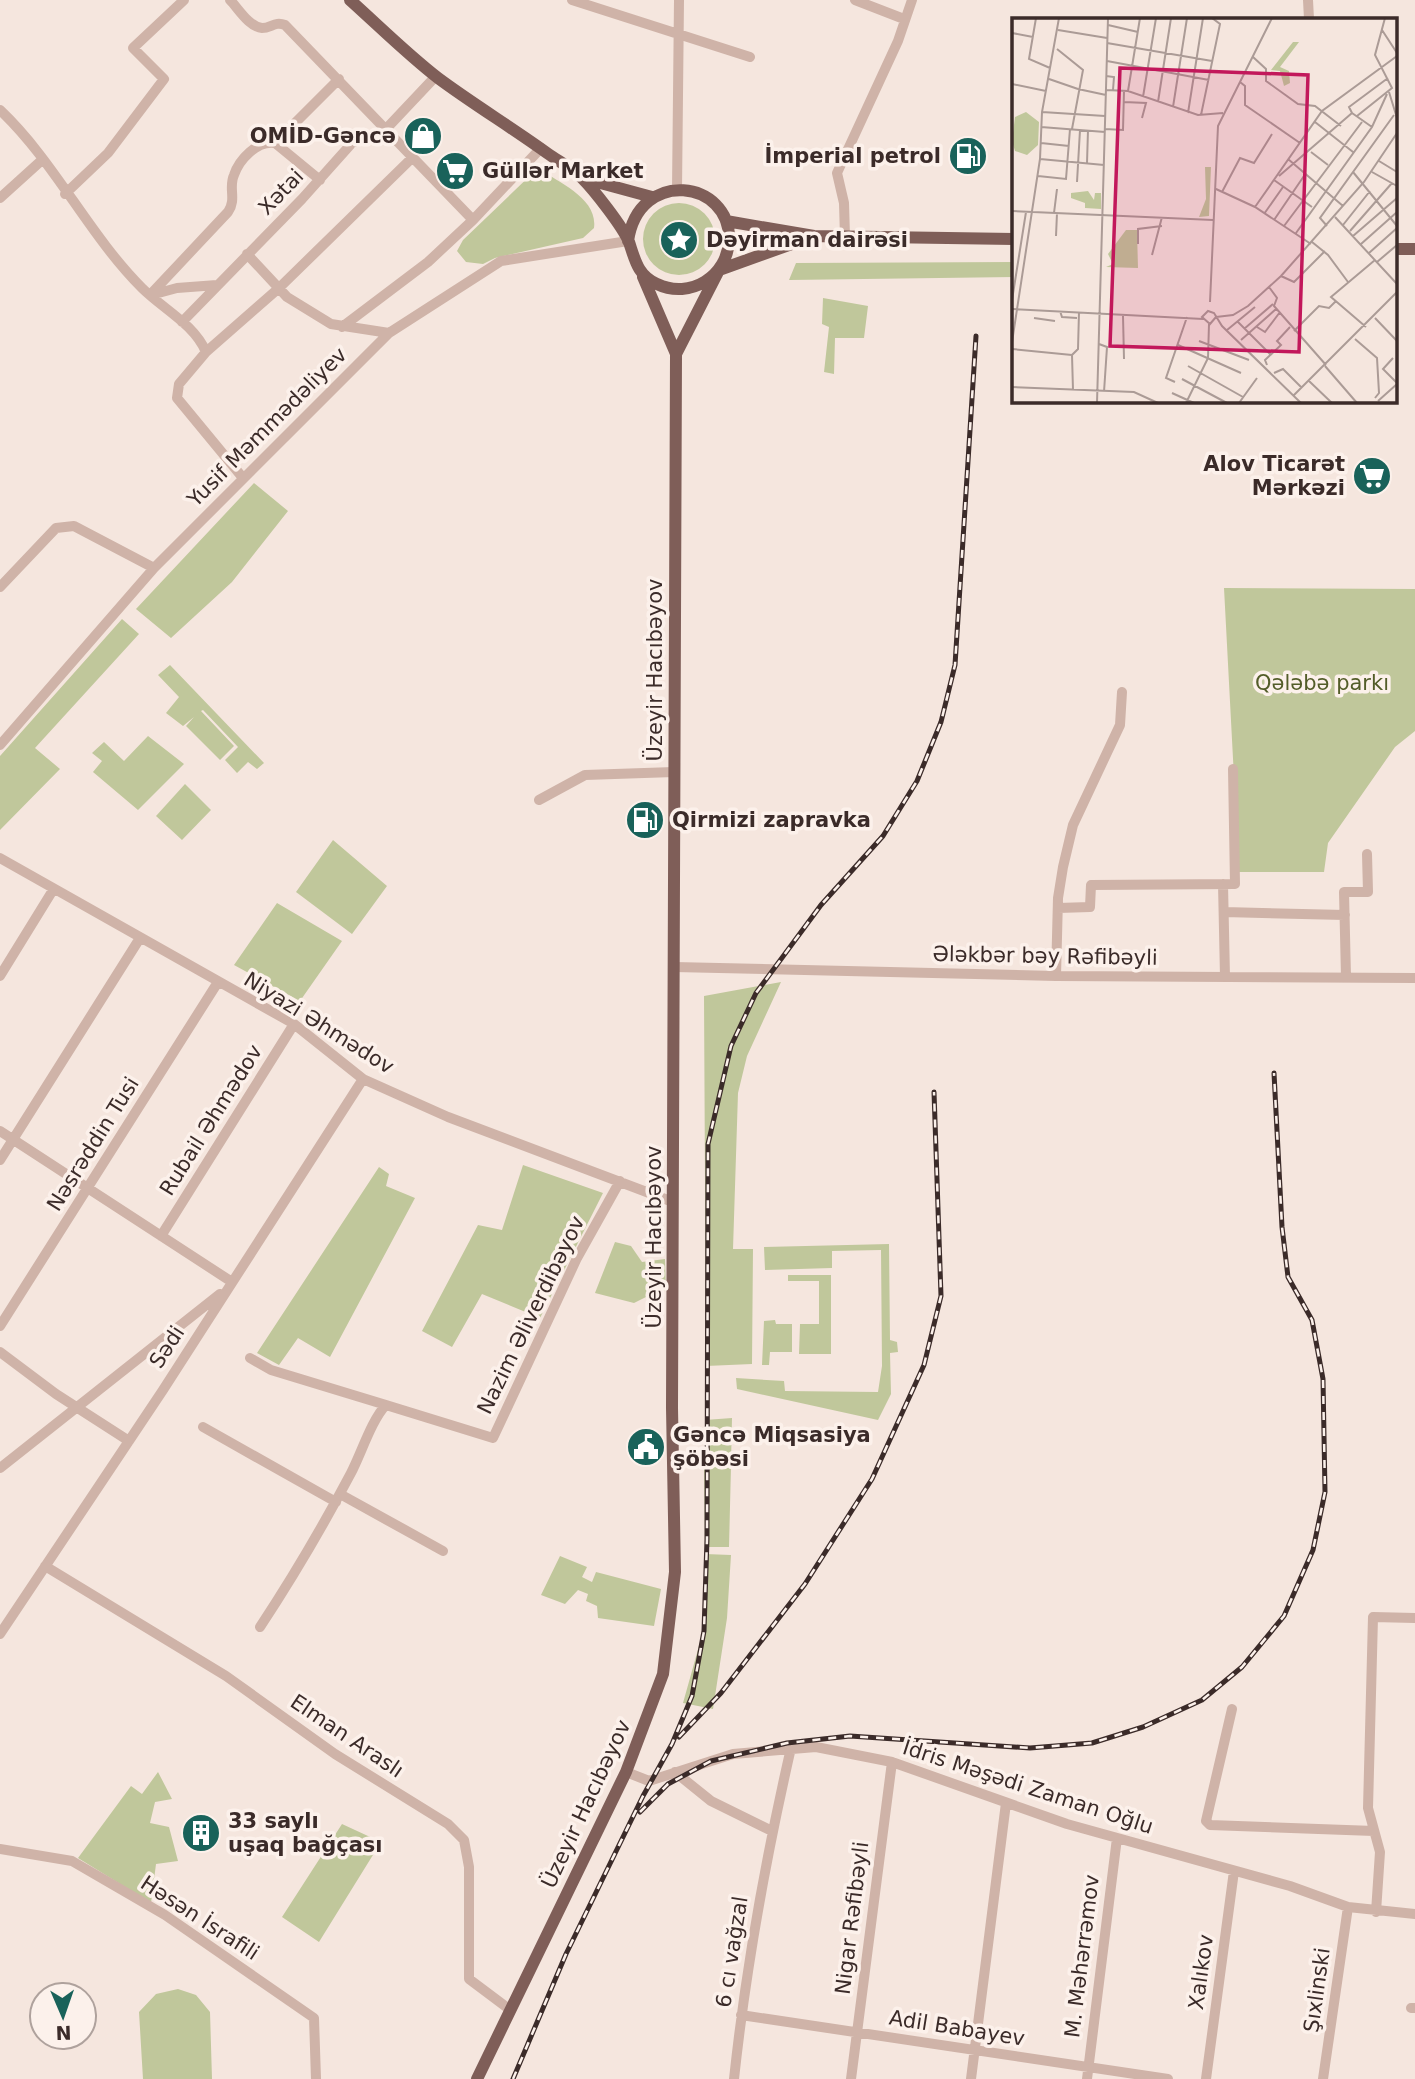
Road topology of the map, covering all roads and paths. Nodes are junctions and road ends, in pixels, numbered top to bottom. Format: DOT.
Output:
graph roads {
  1 [pos="184,0"];
  2 [pos="230,0"];
  3 [pos="350,0"];
  4 [pos="572,0"];
  5 [pos="679,0"];
  6 [pos="855,0"];
  7 [pos="912,0"];
  8 [pos="1308,0"];
  9 [pos="1309,18"];
  10 [pos="904,19"];
  11 [pos="678,36"];
  12 [pos="750,57"];
  13 [pos="436,76"];
  14 [pos="339,79"];
  15 [pos="0,110"];
  16 [pos="386,129"];
  17 [pos="275,143"];
  18 [pos="541,148"];
  19 [pos="413,157"];
  20 [pos="42,160"];
  21 [pos="582,178"];
  22 [pos="320,180"];
  23 [pos="677,190"];
  24 [pos="65,194"];
  25 [pos="652,197"];
  26 [pos="0,198"];
  27 [pos="473,220"];
  28 [pos="726,220"];
  29 [pos="814,236"];
  30 [pos="845,237"];
  31 [pos="1012,239"];
  32 [pos="628,241"];
  33 [pos="247,254"];
  34 [pos="719,270"];
  35 [pos="641,273"];
  36 [pos="217,285"];
  37 [pos="279,288"];
  38 [pos="150,295"];
  39 [pos="182,321"];
  40 [pos="342,327"];
  41 [pos="389,333"];
  42 [pos="206,352"];
  43 [pos="676,354"];
  44 [pos="243,478"];
  45 [pos="154,568"];
  46 [pos="0,587"];
  47 [pos="1122,692"];
  48 [pos="0,745"];
  49 [pos="1233,769"];
  50 [pos="674,772"];
  51 [pos="539,800"];
  52 [pos="1367,854"];
  53 [pos="0,858"];
  54 [pos="1223,884"];
  55 [pos="53,890"];
  56 [pos="1058,908"];
  57 [pos="1224,912"];
  58 [pos="1345,915"];
  59 [pos="140,939"];
  60 [pos="674,967"];
  61 [pos="0,976"];
  62 [pos="1056,976"];
  63 [pos="1225,977"];
  64 [pos="1346,977"];
  65 [pos="1415,978"];
  66 [pos="218,982"];
  67 [pos="294,1024"];
  68 [pos="363,1079"];
  69 [pos="0,1131"];
  70 [pos="13,1139"];
  71 [pos="0,1160"];
  72 [pos="620,1181"];
  73 [pos="87,1188"];
  74 [pos="673,1202"];
  75 [pos="161,1236"];
  76 [pos="230,1285"];
  77 [pos="0,1326"];
  78 [pos="0,1352"];
  79 [pos="250,1358"];
  80 [pos="386,1405"];
  81 [pos="75,1408"];
  82 [pos="203,1427"];
  83 [pos="129,1441"];
  84 [pos="0,1468"];
  85 [pos="338,1498"];
  86 [pos="443,1551"];
  87 [pos="46,1566"];
  88 [pos="1415,1618"];
  89 [pos="260,1627"];
  90 [pos="0,1634"];
  91 [pos="1232,1709"];
  92 [pos="792,1748"];
  93 [pos="892,1762"];
  94 [pos="626,1772"];
  95 [pos="676,1772"];
  96 [pos="1006,1803"];
  97 [pos="1374,1830"];
  98 [pos="772,1831"];
  99 [pos="1117,1838"];
  100 [pos="0,1849"];
  101 [pos="1234,1871"];
  102 [pos="1348,1908"];
  103 [pos="1376,1912"];
  104 [pos="1415,1914"];
  105 [pos="509,2009"];
  106 [pos="741,2015"];
  107 [pos="857,2033"];
  108 [pos="975,2050"];
  109 [pos="1087,2073"];
  110 [pos="316,2079"];
  111 [pos="477,2079"];
  112 [pos="733,2079"];
  113 [pos="851,2079"];
  114 [pos="971,2079"];
  115 [pos="1168,2079"];
  116 [pos="1206,2079"];
  117 [pos="1323,2079"];
  1 -- 24 [label="street"];
  2 -- 14 [label="street"];
  3 -- 13 [label="main road"];
  4 -- 11 [label="street"];
  5 -- 11 [label="street"];
  6 -- 10 [label="street"];
  7 -- 10 [label="street"];
  8 -- 9 [label="street"];
  10 -- 30 [label="street"];
  11 -- 12 [label="street"];
  11 -- 23 [label="street"];
  13 -- 16 [label="street, Xətai"];
  13 -- 18 [label="main road"];
  14 -- 16 [label="street"];
  14 -- 17 [label="street"];
  15 -- 20 [label="street"];
  16 -- 19 [label="street"];
  16 -- 22 [label="street, Xətai"];
  17 -- 22 [label="street"];
  17 -- 38 [label="street"];
  18 -- 21 [label="main road"];
  18 -- 27 [label="street"];
  19 -- 27 [label="street"];
  19 -- 37 [label="street"];
  20 -- 24 [label="street"];
  20 -- 26 [label="street"];
  21 -- 25 [label="main road"];
  21 -- 32 [label="main road"];
  22 -- 33 [label="street, Xətai"];
  23 -- 25 [label="main road"];
  23 -- 28 [label="main road"];
  24 -- 38 [label="street"];
  25 -- 32 [label="main road"];
  27 -- 40 [label="street"];
  28 -- 29 [label="main road"];
  28 -- 34 [label="main road"];
  29 -- 30 [label="main road"];
  29 -- 34 [label="main road"];
  30 -- 31 [label="main road"];
  32 -- 35 [label="main road"];
  32 -- 41 [label="street, Yusif Məmmədəliyev"];
  33 -- 36 [label="street, Xətai"];
  33 -- 37 [label="street"];
  34 -- 35 [label="main road"];
  34 -- 43 [label="main road"];
  35 -- 43 [label="main road"];
  36 -- 38 [label="street"];
  36 -- 39 [label="street, Xətai"];
  37 -- 40 [label="street"];
  37 -- 42 [label="street"];
  38 -- 39 [label="street"];
  39 -- 42 [label="street"];
  40 -- 41 [label="street"];
  41 -- 44 [label="street, Yusif Məmmədəliyev"];
  42 -- 44 [label="street"];
  43 -- 50 [label="main road, Üzeyir Hacıbəyov"];
  44 -- 45 [label="street, Yusif Məmmədəliyev"];
  45 -- 46 [label="street"];
  45 -- 48 [label="street, Yusif Məmmədəliyev"];
  47 -- 56 [label="street"];
  49 -- 54 [label="street"];
  50 -- 51 [label="street"];
  50 -- 60 [label="main road, Üzeyir Hacıbəyov"];
  52 -- 58 [label="street"];
  53 -- 55 [label="street, Niyazi Əhmədov"];
  54 -- 56 [label="street"];
  54 -- 57 [label="street"];
  55 -- 59 [label="street, Niyazi Əhmədov"];
  55 -- 61 [label="street"];
  56 -- 62 [label="street"];
  57 -- 58 [label="street"];
  57 -- 63 [label="street"];
  58 -- 64 [label="street"];
  59 -- 66 [label="street, Niyazi Əhmədov"];
  59 -- 70 [label="street"];
  60 -- 62 [label="street, Ələkbər bəy Rəfibəyli"];
  60 -- 74 [label="main road, Üzeyir Hacıbəyov"];
  62 -- 63 [label="street, Ələkbər bəy Rəfibəyli"];
  63 -- 64 [label="street, Ələkbər bəy Rəfibəyli"];
  64 -- 65 [label="street, Ələkbər bəy Rəfibəyli"];
  66 -- 67 [label="street, Niyazi Əhmədov"];
  66 -- 73 [label="street, Nəsrəddin Tusi"];
  67 -- 68 [label="street, Niyazi Əhmədov"];
  67 -- 75 [label="street, Rubail Əhmədov"];
  68 -- 72 [label="street, Niyazi Əhmədov"];
  68 -- 76 [label="street, Sədi"];
  69 -- 70 [label="street"];
  70 -- 71 [label="street"];
  70 -- 73 [label="street"];
  72 -- 74 [label="street, Niyazi Əhmədov"];
  72 -- 80 [label="street, Nazim Əliverdibəyov"];
  73 -- 75 [label="street"];
  73 -- 77 [label="street, Nəsrəddin Tusi"];
  74 -- 94 [label="main road, Üzeyir Hacıbəyov"];
  75 -- 76 [label="street"];
  76 -- 81 [label="street"];
  76 -- 83 [label="street, Sədi"];
  78 -- 81 [label="street"];
  79 -- 80 [label="street"];
  80 -- 85 [label="street"];
  81 -- 83 [label="street"];
  81 -- 84 [label="street"];
  82 -- 85 [label="street"];
  83 -- 87 [label="street, Sədi"];
  85 -- 86 [label="street"];
  85 -- 89 [label="street"];
  87 -- 90 [label="street, Sədi"];
  87 -- 105 [label="street, Elman Araslı"];
  88 -- 97 [label="street"];
  91 -- 97 [label="street"];
  92 -- 93 [label="street, İdris Məşədi Zaman Oğlu"];
  92 -- 95 [label="street, İdris Məşədi Zaman Oğlu"];
  92 -- 98 [label="street, 6 cı vağzal"];
  93 -- 96 [label="street, İdris Məşədi Zaman Oğlu"];
  93 -- 107 [label="street, Nigar Rəfibəyli"];
  94 -- 95 [label="street, İdris Məşədi Zaman Oğlu"];
  94 -- 105 [label="main road, Üzeyir Hacıbəyov"];
  95 -- 98 [label="street"];
  96 -- 99 [label="street, İdris Məşədi Zaman Oğlu"];
  96 -- 108 [label="street"];
  97 -- 103 [label="street"];
  98 -- 106 [label="street, 6 cı vağzal"];
  99 -- 101 [label="street, İdris Məşədi Zaman Oğlu"];
  99 -- 109 [label="street, M. Məhərrəmov"];
  100 -- 110 [label="street, Həsən İsrafili"];
  101 -- 102 [label="street, İdris Məşədi Zaman Oğlu"];
  101 -- 116 [label="street, Xalıkov"];
  102 -- 103 [label="street, İdris Məşədi Zaman Oğlu"];
  102 -- 117 [label="street, Şıxlinski"];
  103 -- 104 [label="street, İdris Məşədi Zaman Oğlu"];
  105 -- 111 [label="main road, Üzeyir Hacıbəyov"];
  106 -- 107 [label="street, Adil Babayev"];
  106 -- 112 [label="street, 6 cı vağzal"];
  107 -- 108 [label="street, Adil Babayev"];
  107 -- 113 [label="street, Nigar Rəfibəyli"];
  108 -- 109 [label="street, Adil Babayev"];
  108 -- 114 [label="street"];
  109 -- 115 [label="street, Adil Babayev"];
}
